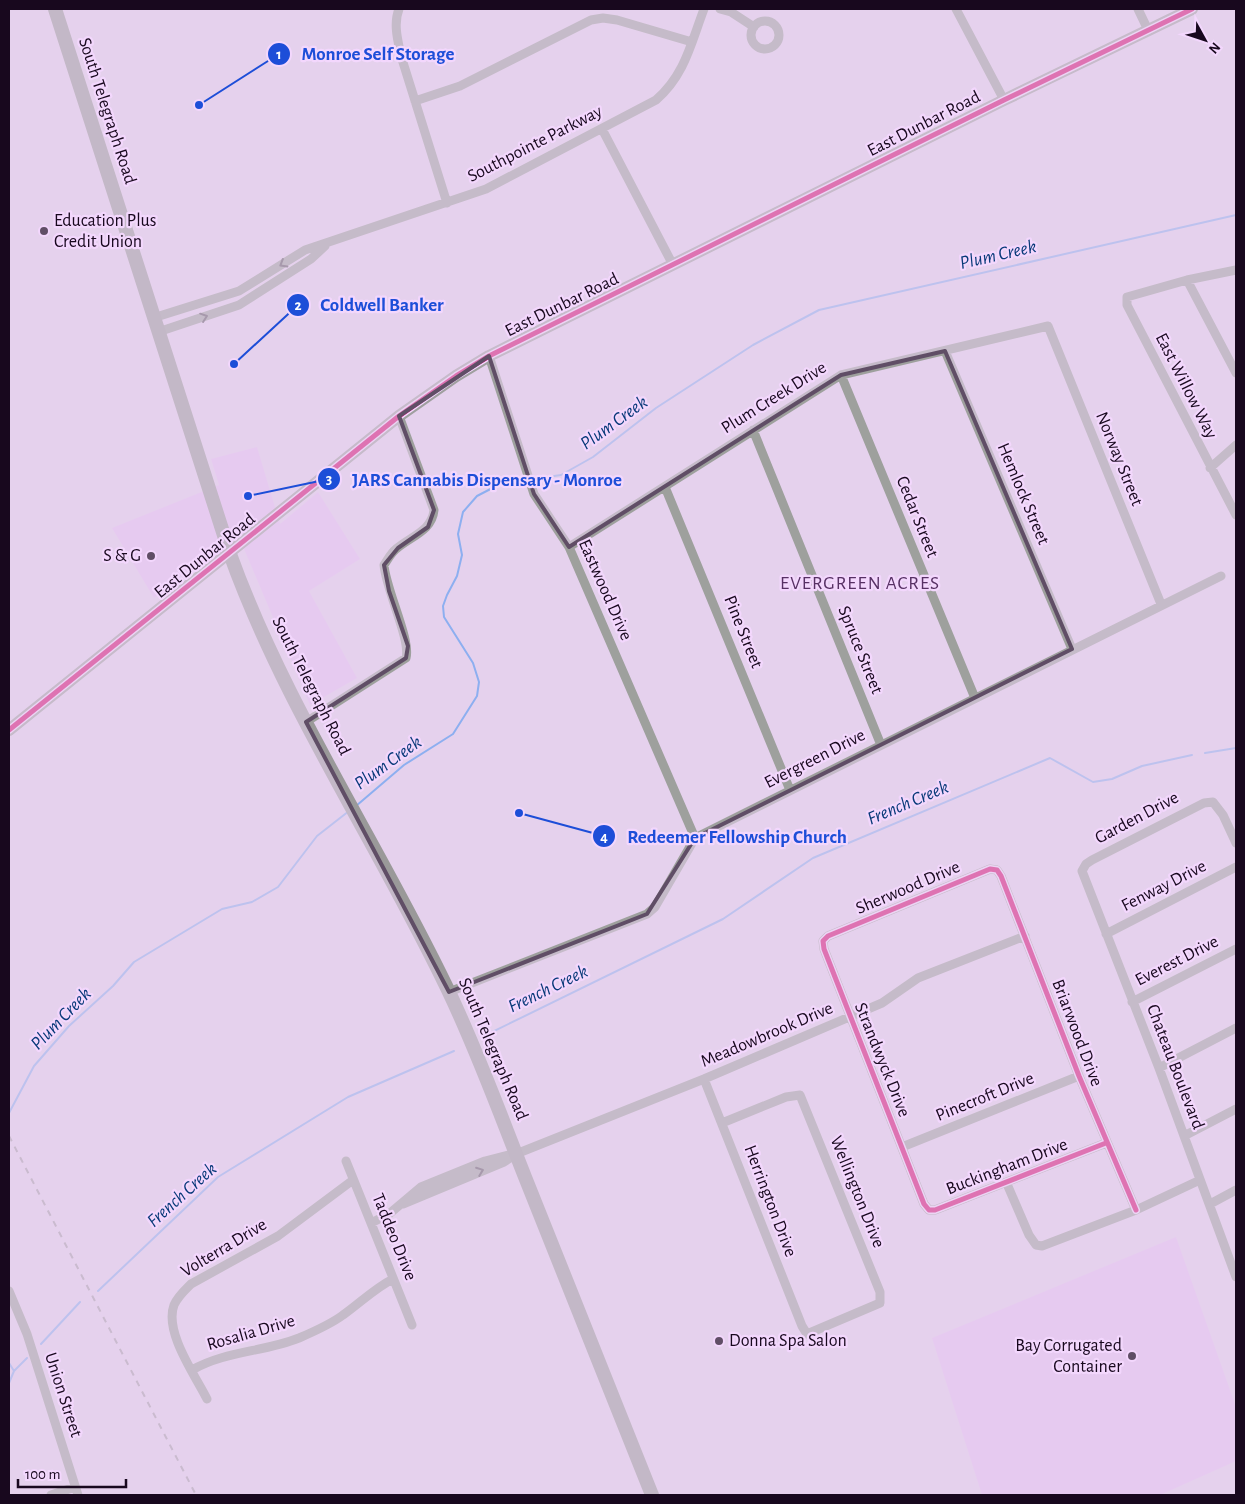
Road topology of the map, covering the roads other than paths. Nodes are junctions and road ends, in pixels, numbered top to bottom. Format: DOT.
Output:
graph roads {
  1 [pos="54,9"];
  2 [pos="399,9"];
  3 [pos="704,9"];
  4 [pos="720,9"];
  5 [pos="956,9"];
  6 [pos="1138,9"];
  7 [pos="1192,9"];
  8 [pos="754,27"];
  9 [pos="1148,30"];
  10 [pos="692,42"];
  11 [pos="1004,100"];
  12 [pos="415,101"];
  13 [pos="602,129"];
  14 [pos="447,203"];
  15 [pos="327,244"];
  16 [pos="672,265"];
  17 [pos="1236,270"];
  18 [pos="1187,280"];
  19 [pos="154,318"];
  20 [pos="1048,326"];
  21 [pos="158,332"];
  22 [pos="945,350"];
  23 [pos="489,356"];
  24 [pos="1236,373"];
  25 [pos="842,375"];
  26 [pos="399,416"];
  27 [pos="753,430"];
  28 [pos="1236,445"];
  29 [pos="1210,468"];
  30 [pos="665,487"];
  31 [pos="1236,515"];
  32 [pos="569,547"];
  33 [pos="230,554"];
  34 [pos="1221,576"];
  35 [pos="1160,604"];
  36 [pos="1072,649"];
  37 [pos="975,698"];
  38 [pos="306,722"];
  39 [pos="9,730"];
  40 [pos="881,744"];
  41 [pos="790,790"];
  42 [pos="695,838"];
  43 [pos="1236,843"];
  44 [pos="1236,868"];
  45 [pos="993,869"];
  46 [pos="1082,871"];
  47 [pos="833,934"];
  48 [pos="1106,934"];
  49 [pos="1025,936"];
  50 [pos="1236,949"];
  51 [pos="449,992"];
  52 [pos="1132,1002"];
  53 [pos="850,1017"];
  54 [pos="1236,1028"];
  55 [pos="1159,1068"];
  56 [pos="1079,1076"];
  57 [pos="704,1079"];
  58 [pos="1236,1108"];
  59 [pos="722,1123"];
  60 [pos="1184,1136"];
  61 [pos="1106,1143"];
  62 [pos="902,1147"];
  63 [pos="516,1154"];
  64 [pos="346,1161"];
  65 [pos="354,1180"];
  66 [pos="1200,1180"];
  67 [pos="1007,1184"];
  68 [pos="1236,1190"];
  69 [pos="922,1200"];
  70 [pos="1210,1204"];
  71 [pos="1136,1210"];
  72 [pos="371,1223"];
  73 [pos="1234,1264"];
  74 [pos="1236,1277"];
  75 [pos="394,1279"];
  76 [pos="9,1291"];
  77 [pos="412,1325"];
  78 [pos="807,1334"];
  79 [pos="192,1370"];
  80 [pos="207,1399"];
  81 [pos="77,1491"];
  82 [pos="51,1495"];
  83 [pos="652,1495"];
  1 -- 19 [label="main road, South Telegraph Road"];
  2 -- 12 [label="street"];
  3 -- 10 [label="street, Southpointe Parkway"];
  4 -- 8 [label="street"];
  5 -- 11 [label="street"];
  6 -- 9 [label="street"];
  7 -- 9 [label="street, East Dunbar Road"];
  9 -- 11 [label="street, East Dunbar Road"];
  10 -- 12 [label="street"];
  10 -- 13 [label="street, Southpointe Parkway"];
  11 -- 16 [label="street, East Dunbar Road"];
  12 -- 14 [label="street"];
  13 -- 14 [label="street, Southpointe Parkway"];
  13 -- 16 [label="street"];
  14 -- 15 [label="street, Southpointe Parkway"];
  15 -- 19 [label="street, Southpointe Parkway, one-way"];
  21 -- 15 [label="street, Southpointe Parkway, one-way"];
  16 -- 23 [label="street, East Dunbar Road"];
  17 -- 18 [label="street"];
  18 -- 24 [label="street"];
  18 -- 29 [label="street, East Willow Way"];
  19 -- 21 [label="main road, South Telegraph Road"];
  20 -- 22 [label="street, Plum Creek Drive"];
  20 -- 35 [label="street, Norway Street"];
  21 -- 33 [label="main road, South Telegraph Road"];
  22 -- 25 [label="street, Plum Creek Drive"];
  22 -- 36 [label="street, Hemlock Street"];
  23 -- 26 [label="street, East Dunbar Road"];
  23 -- 32 [label="street, Eastwood Drive"];
  25 -- 27 [label="street, Plum Creek Drive"];
  25 -- 37 [label="street, Cedar Street"];
  26 -- 33 [label="street, East Dunbar Road"];
  26 -- 38 [label="street"];
  27 -- 30 [label="street, Plum Creek Drive"];
  27 -- 40 [label="street, Spruce Street"];
  28 -- 29 [label="street"];
  29 -- 31 [label="street, East Willow Way"];
  30 -- 32 [label="street, Plum Creek Drive"];
  30 -- 41 [label="street, Pine Street"];
  32 -- 42 [label="street, Eastwood Drive"];
  33 -- 38 [label="main road, South Telegraph Road"];
  33 -- 39 [label="street, East Dunbar Road"];
  34 -- 35 [label="street, Evergreen Drive"];
  35 -- 36 [label="street, Evergreen Drive"];
  36 -- 37 [label="street, Evergreen Drive"];
  37 -- 40 [label="street, Evergreen Drive"];
  38 -- 51 [label="main road, South Telegraph Road"];
  40 -- 41 [label="street, Evergreen Drive"];
  41 -- 42 [label="street, Evergreen Drive"];
  42 -- 51 [label="street"];
  43 -- 46 [label="street, Garden Drive"];
  44 -- 48 [label="street, Fenway Drive"];
  45 -- 47 [label="street, Sherwood Drive"];
  45 -- 49 [label="street, Briarwood Drive"];
  46 -- 48 [label="street, Chateau Boulevard"];
  47 -- 53 [label="street, Strandwyck Drive"];
  48 -- 52 [label="street, Chateau Boulevard"];
  49 -- 53 [label="street, Meadowbrook Drive"];
  49 -- 56 [label="street, Briarwood Drive"];
  50 -- 52 [label="street, Everest Drive"];
  51 -- 63 [label="main road, South Telegraph Road"];
  52 -- 55 [label="street, Chateau Boulevard"];
  53 -- 57 [label="street, Meadowbrook Drive"];
  53 -- 62 [label="street, Strandwyck Drive"];
  54 -- 55 [label="street"];
  55 -- 60 [label="street, Chateau Boulevard"];
  56 -- 61 [label="street, Briarwood Drive"];
  56 -- 62 [label="street, Pinecroft Drive"];
  57 -- 59 [label="street, Herrington Drive"];
  57 -- 63 [label="street, Meadowbrook Drive"];
  58 -- 60 [label="street"];
  59 -- 78 [label="street, Herrington Drive"];
  59 -- 78 [label="street, Wellington Drive"];
  60 -- 66 [label="street, Chateau Boulevard"];
  61 -- 67 [label="street, Buckingham Drive"];
  61 -- 71 [label="street, Briarwood Drive"];
  62 -- 69 [label="street, Strandwyck Drive"];
  63 -- 72 [label="street, Meadowbrook Drive"];
  63 -- 83 [label="main road, South Telegraph Road"];
  64 -- 65 [label="street, Taddeo Drive"];
  65 -- 72 [label="street, Taddeo Drive"];
  65 -- 79 [label="street, Volterra Drive"];
  66 -- 70 [label="street, Chateau Boulevard"];
  66 -- 71 [label="street"];
  67 -- 69 [label="street, Buckingham Drive"];
  67 -- 71 [label="street"];
  68 -- 70 [label="street"];
  70 -- 73 [label="street, Chateau Boulevard"];
  72 -- 75 [label="street, Taddeo Drive"];
  73 -- 74 [label="street, Chateau Boulevard"];
  75 -- 77 [label="street, Taddeo Drive"];
  75 -- 79 [label="street, Rosalia Drive"];
  76 -- 81 [label="street, Union Street"];
  79 -- 80 [label="street, Volterra Drive"];
  81 -- 82 [label="street"];
}
